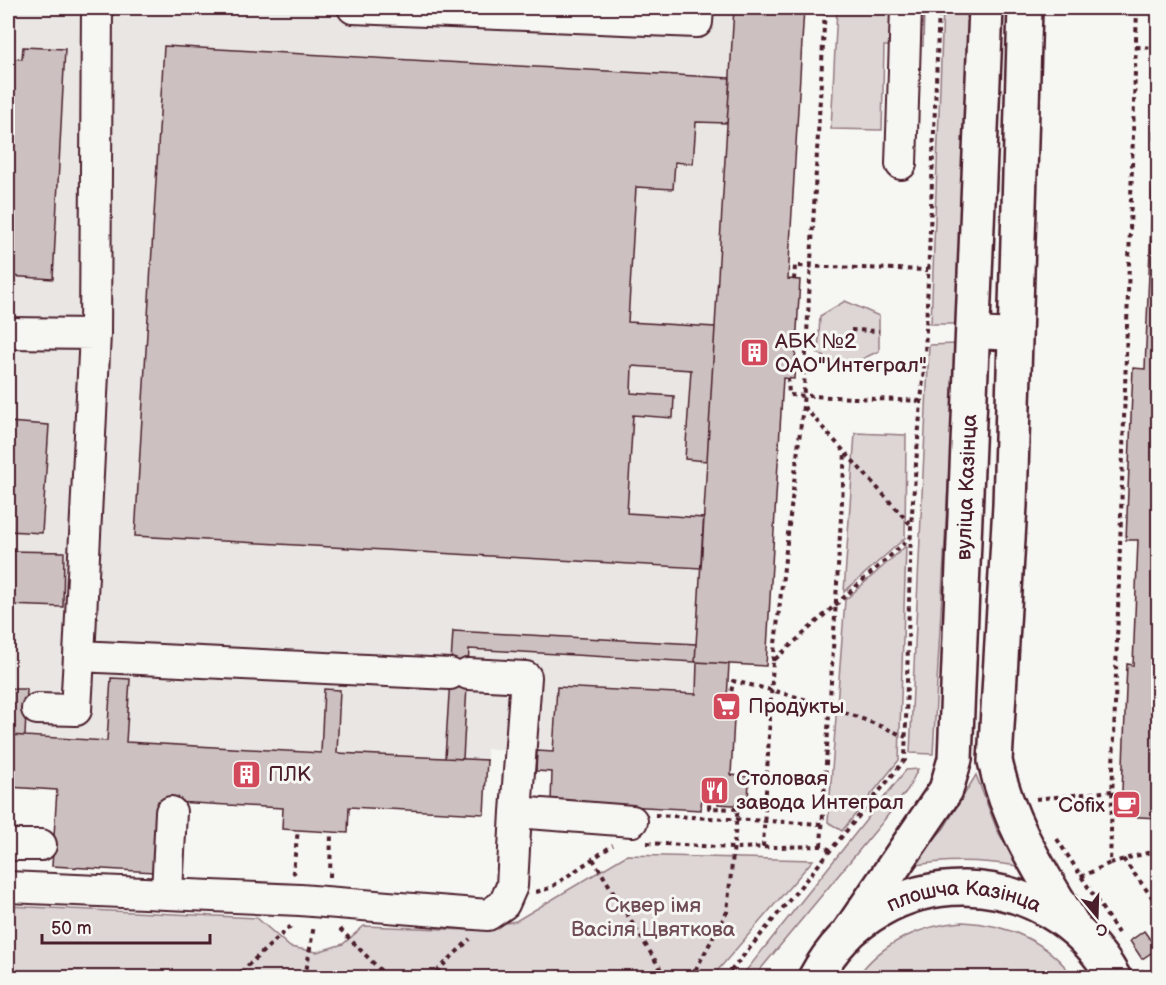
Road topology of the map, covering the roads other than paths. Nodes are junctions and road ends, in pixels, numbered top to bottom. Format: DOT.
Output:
graph roads {
  1 [pos="97,8"];
  2 [pos="353,8"];
  3 [pos="698,8"];
  4 [pos="906,8"];
  5 [pos="986,8"];
  6 [pos="1024,8"];
  7 [pos="901,164"];
  8 [pos="8,333"];
  9 [pos="974,333"];
  10 [pos="95,334"];
  11 [pos="1016,335"];
  12 [pos="79,656"];
  13 [pos="37,709"];
  14 [pos="171,812"];
  15 [pos="516,812"];
  16 [pos="636,832"];
  17 [pos="8,845"];
  18 [pos="41,845"];
  19 [pos="8,887"];
  20 [pos="167,893"];
  21 [pos="1074,927"];
  22 [pos="844,937"];
  23 [pos="1126,972"];
  24 [pos="802,978"];
  25 [pos="815,978"];
  1 -- 10 [label="lane"];
  2 -- 3 [label="lane"];
  4 -- 7 [label="lane"];
  5 -- 9 [label="main road, вуліца Казінца"];
  6 -- 11 [label="main road, вуліца Казінца"];
  8 -- 10 [label="lane"];
  9 -- 11 [label="lane"];
  9 -- 22 [label="main road, вуліца Казінца"];
  10 -- 12 [label="lane"];
  11 -- 21 [label="main road, вуліца Казінца"];
  12 -- 13 [label="lane"];
  12 -- 15 [label="lane"];
  14 -- 20 [label="lane"];
  15 -- 16 [label="lane"];
  15 -- 20 [label="lane"];
  17 -- 18 [label="lane"];
  19 -- 20 [label="lane"];
  21 -- 22 [label="main road, плошча Казінца"];
  21 -- 23 [label="main road, плошча Казінца"];
  22 -- 24 [label="main road"];
  22 -- 25 [label="main road, плошча Казінца"];
}
